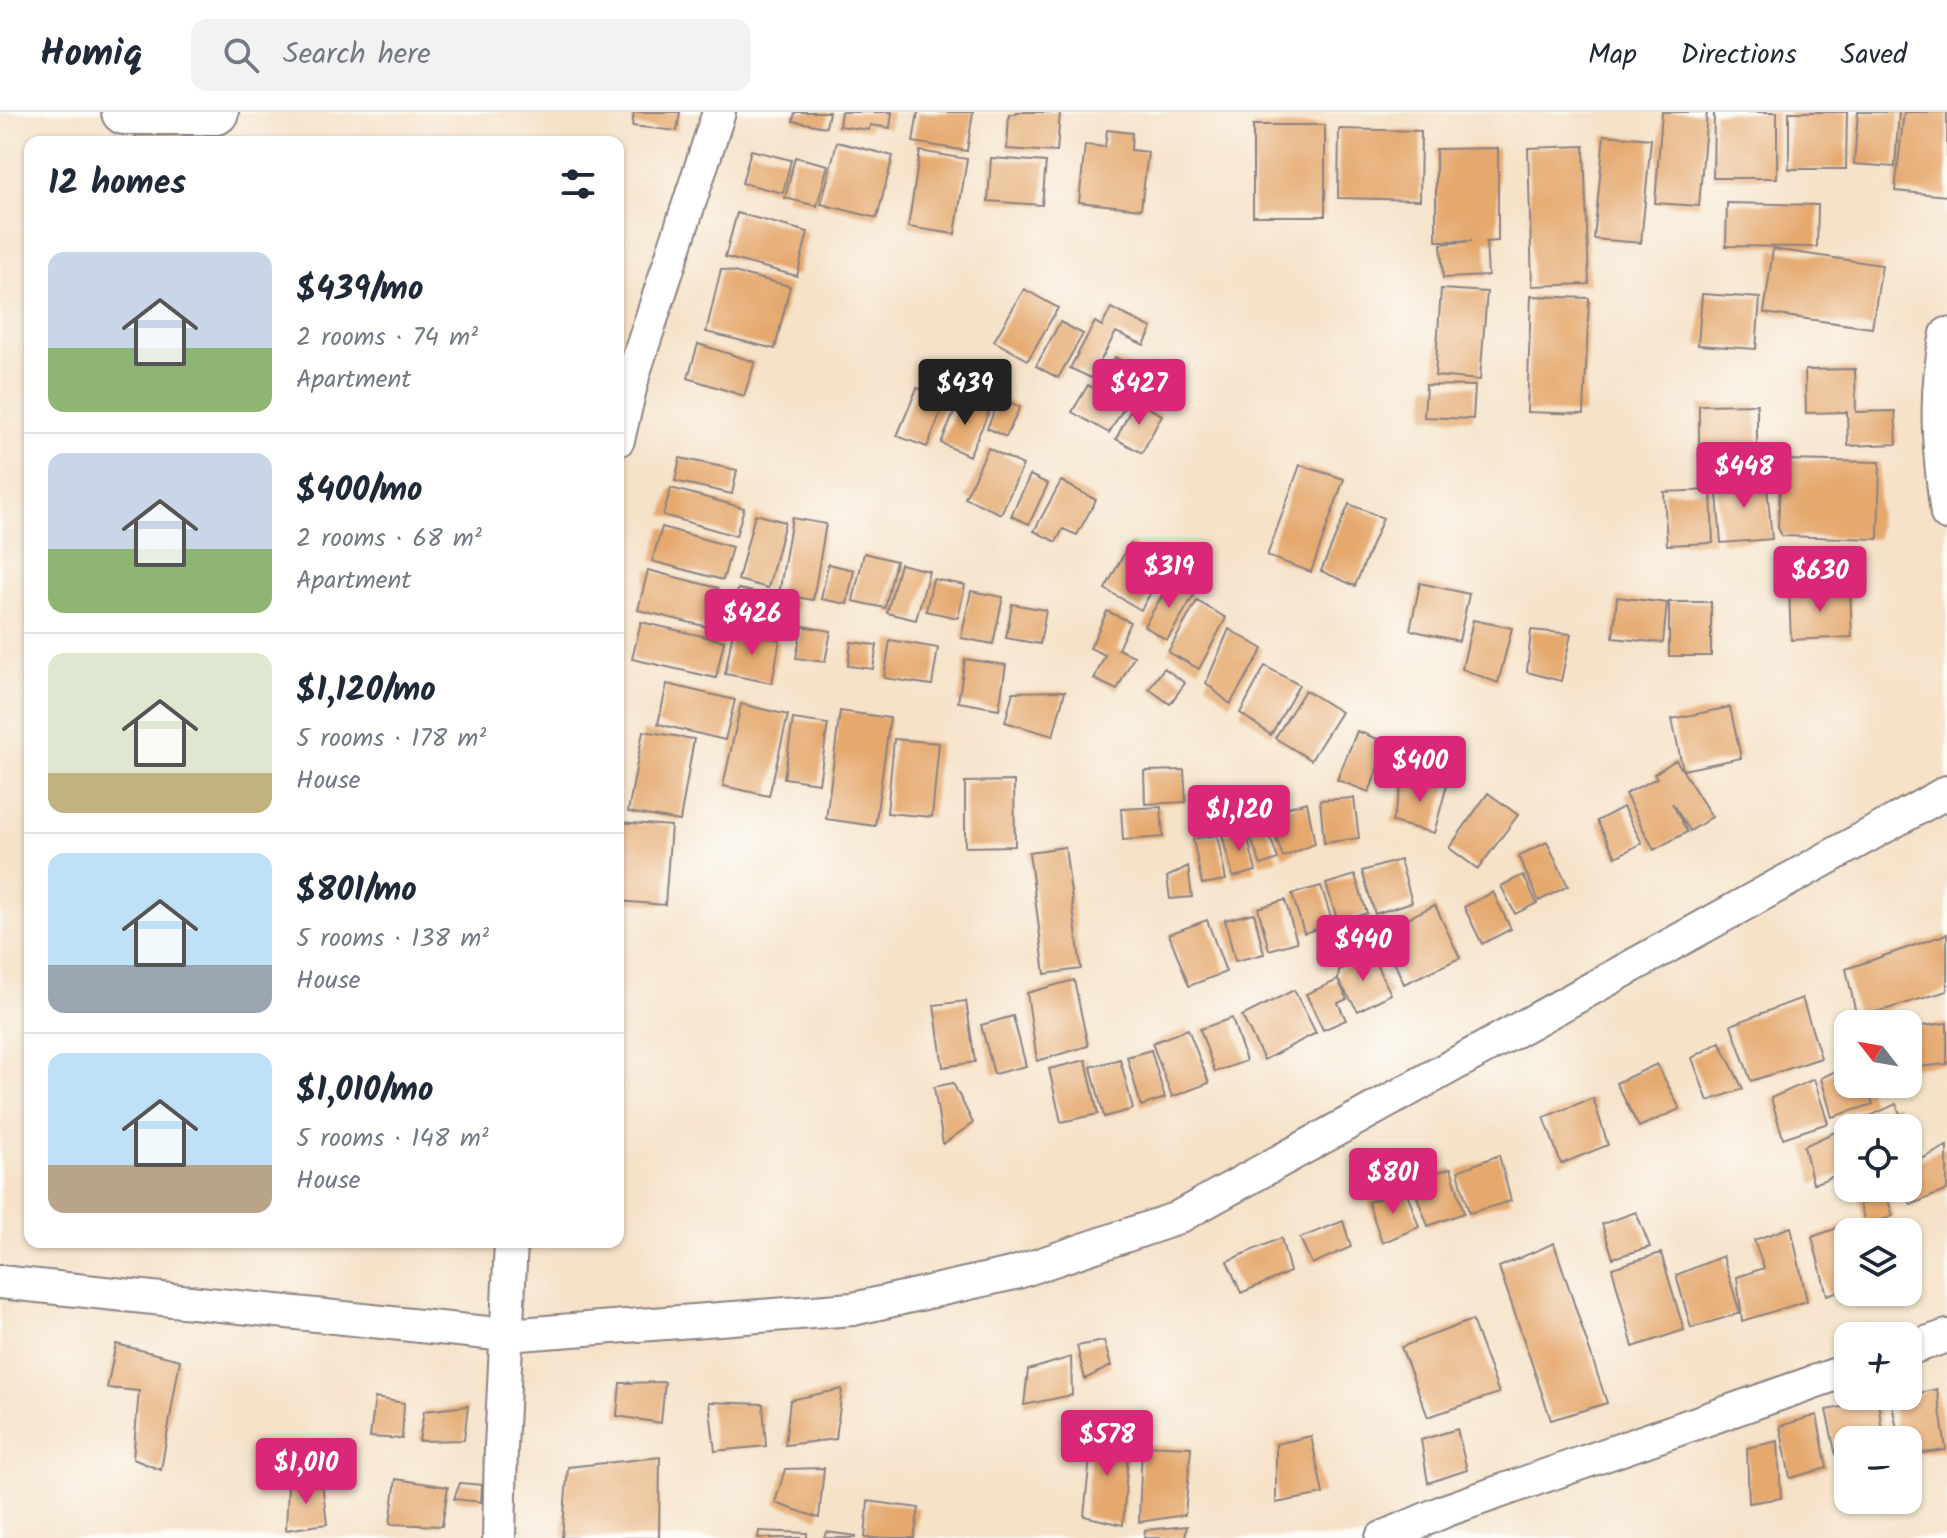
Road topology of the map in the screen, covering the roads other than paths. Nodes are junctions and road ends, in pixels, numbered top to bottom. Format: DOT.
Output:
graph roads {
  1 [pos="124,112"];
  2 [pos="216,112"];
  3 [pos="719,112"];
  4 [pos="1947,334"];
  5 [pos="624,414"];
  6 [pos="1947,514"];
  7 [pos="1947,792"];
  8 [pos="511,1248"];
  9 [pos="0,1282"];
  10 [pos="506,1335"];
  11 [pos="1947,1336"];
  12 [pos="1922,1344"];
  13 [pos="1834,1375"];
  14 [pos="499,1538"];
  15 [pos="1382,1538"];
  1 -- 2 [label="street"];
  3 -- 5 [label="street"];
  4 -- 6 [label="street"];
  7 -- 10 [label="street"];
  8 -- 10 [label="street"];
  9 -- 10 [label="street"];
  10 -- 14 [label="street"];
  11 -- 12 [label="street"];
  13 -- 15 [label="street"];
}
